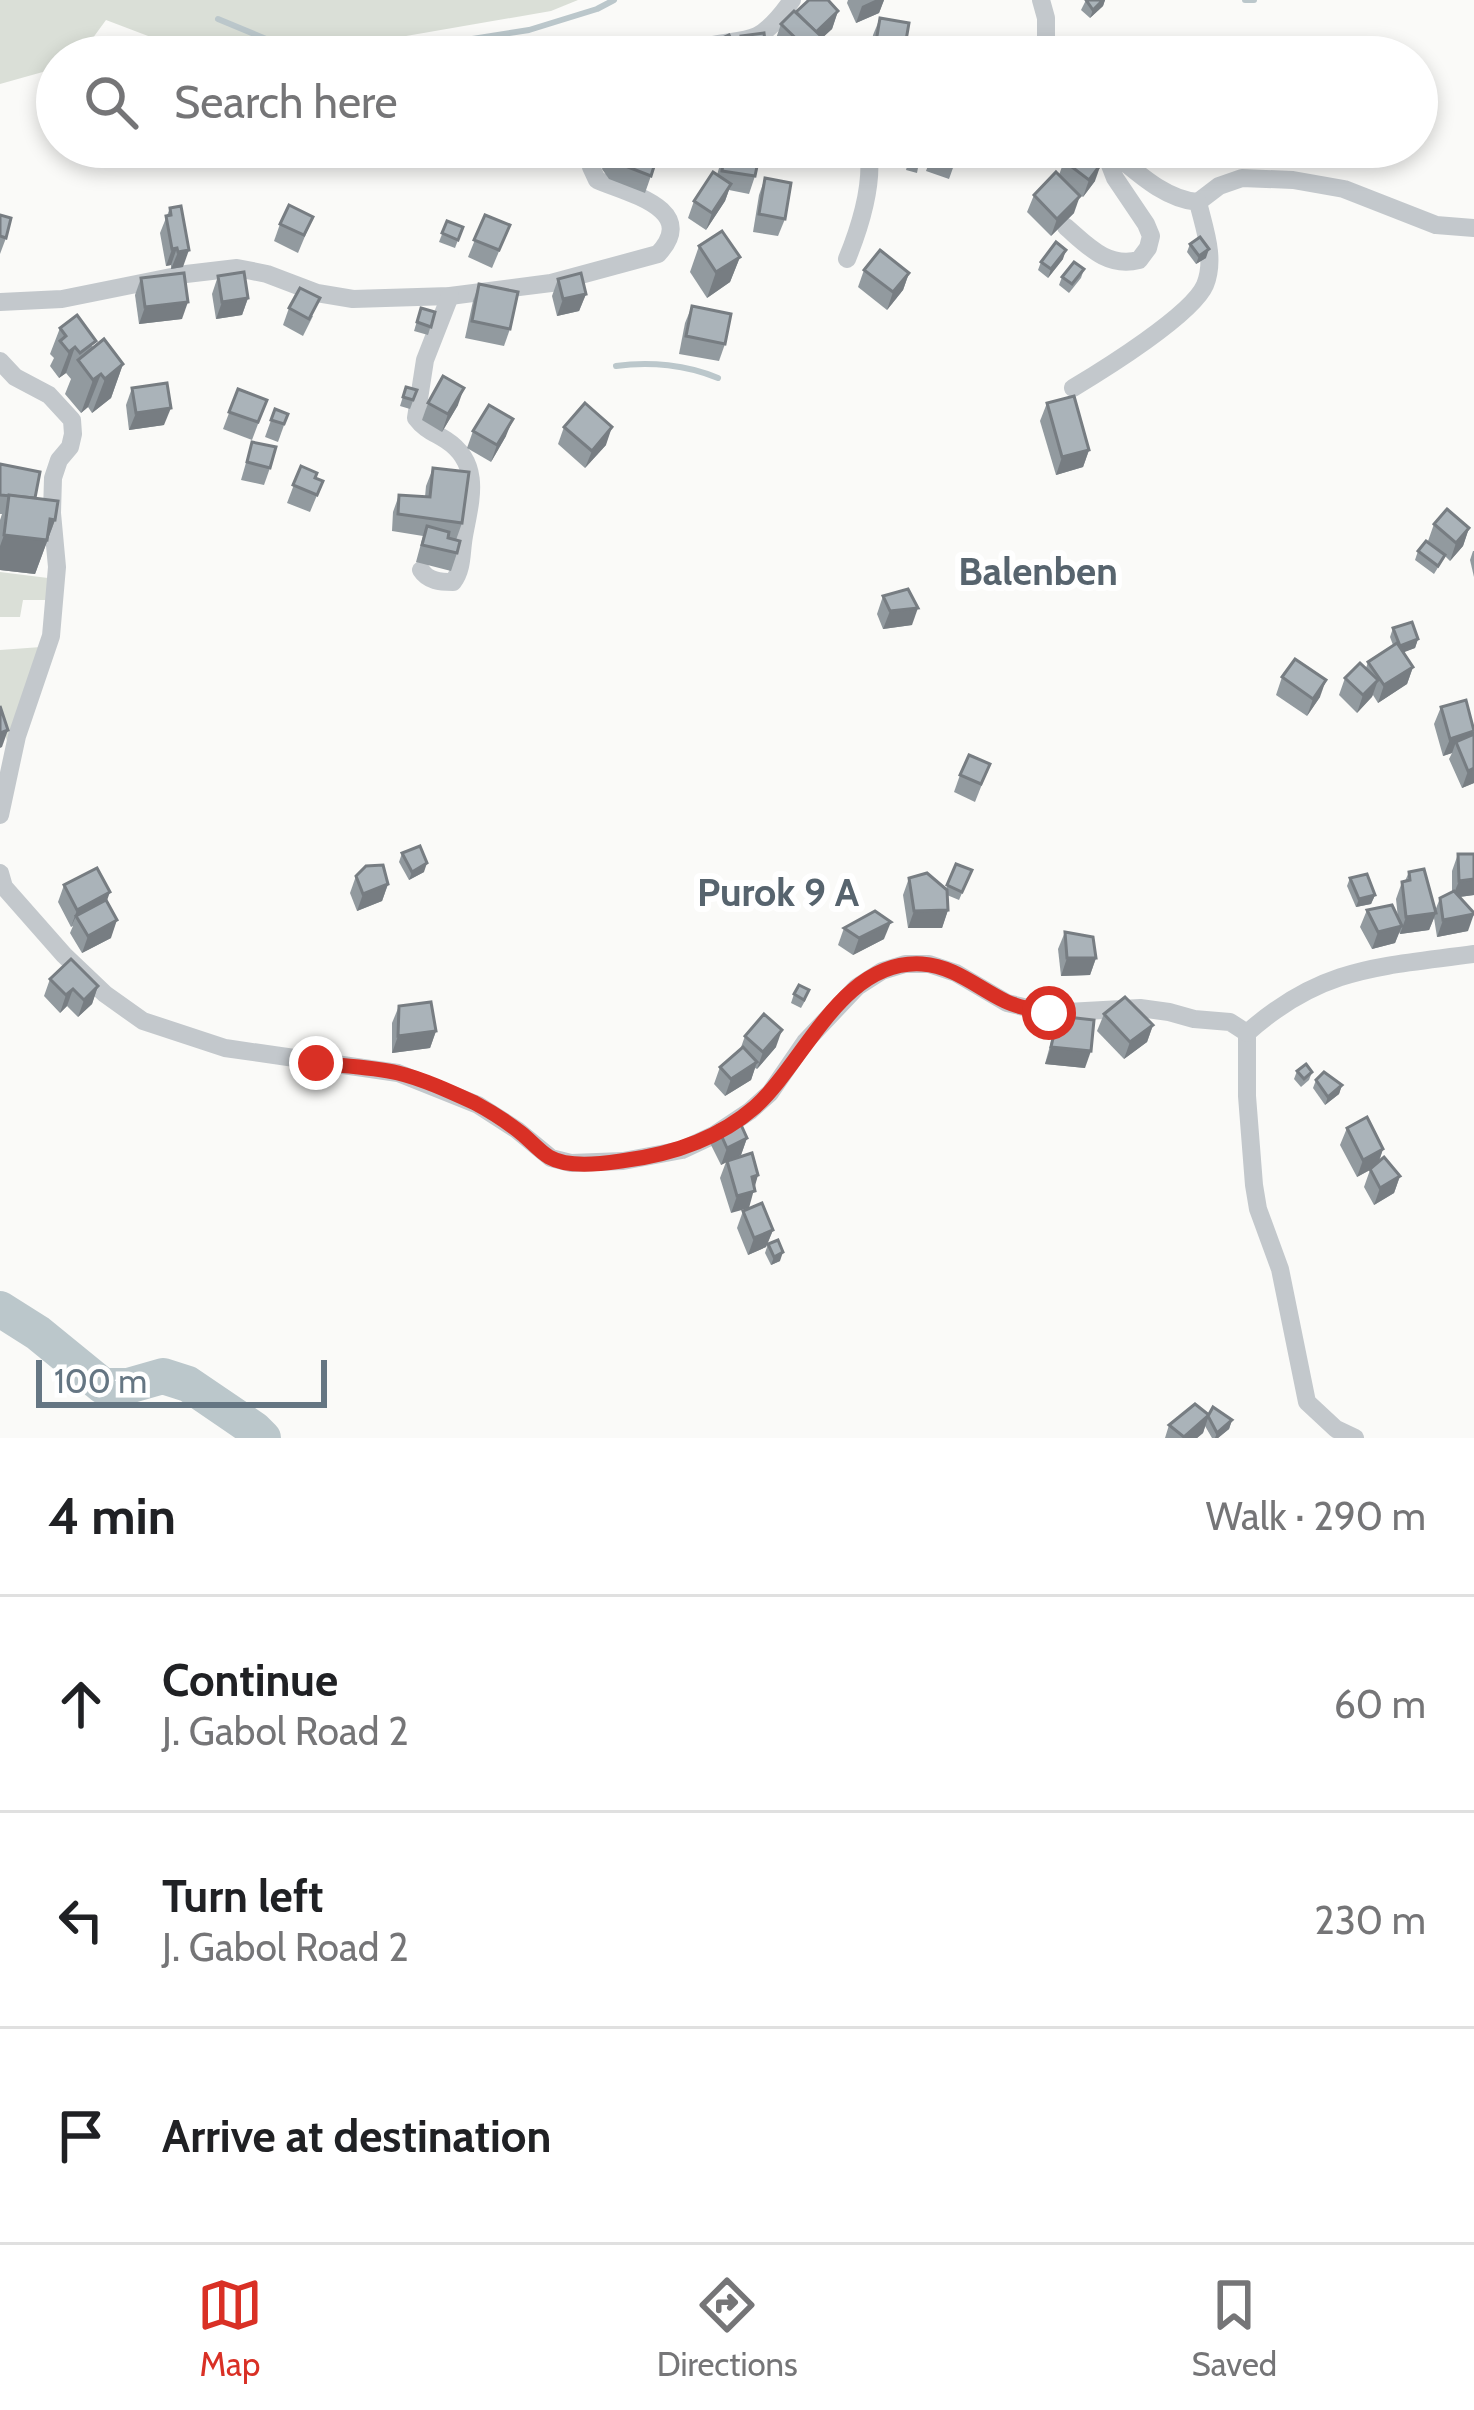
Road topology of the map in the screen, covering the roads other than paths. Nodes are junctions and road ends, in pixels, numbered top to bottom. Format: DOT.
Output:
graph roads {
  1 [pos="792,0"];
  2 [pos="1040,0"];
  3 [pos="756,36"];
  4 [pos="1046,36"];
  5 [pos="591,168"];
  6 [pos="865,168"];
  7 [pos="1111,168"];
  8 [pos="1132,168"];
  9 [pos="1198,202"];
  10 [pos="1066,227"];
  11 [pos="1474,229"];
  12 [pos="847,260"];
  13 [pos="450,296"];
  14 [pos="0,302"];
  15 [pos="0,361"];
  16 [pos="7,378"];
  17 [pos="1073,388"];
  18 [pos="421,570"];
  19 [pos="0,815"];
  20 [pos="0,873"];
  21 [pos="1474,954"];
  22 [pos="1247,1033"];
  23 [pos="1355,1438"];
  1 -- 3 [label="street"];
  2 -- 4 [label="street"];
  5 -- 13 [label="street"];
  6 -- 12 [label="street"];
  7 -- 10 [label="street"];
  8 -- 9 [label="street"];
  9 -- 11 [label="street"];
  9 -- 17 [label="street"];
  13 -- 14 [label="street"];
  13 -- 18 [label="street"];
  15 -- 16 [label="street"];
  16 -- 19 [label="street"];
  20 -- 22 [label="street"];
  21 -- 22 [label="street"];
  22 -- 23 [label="street"];
}
